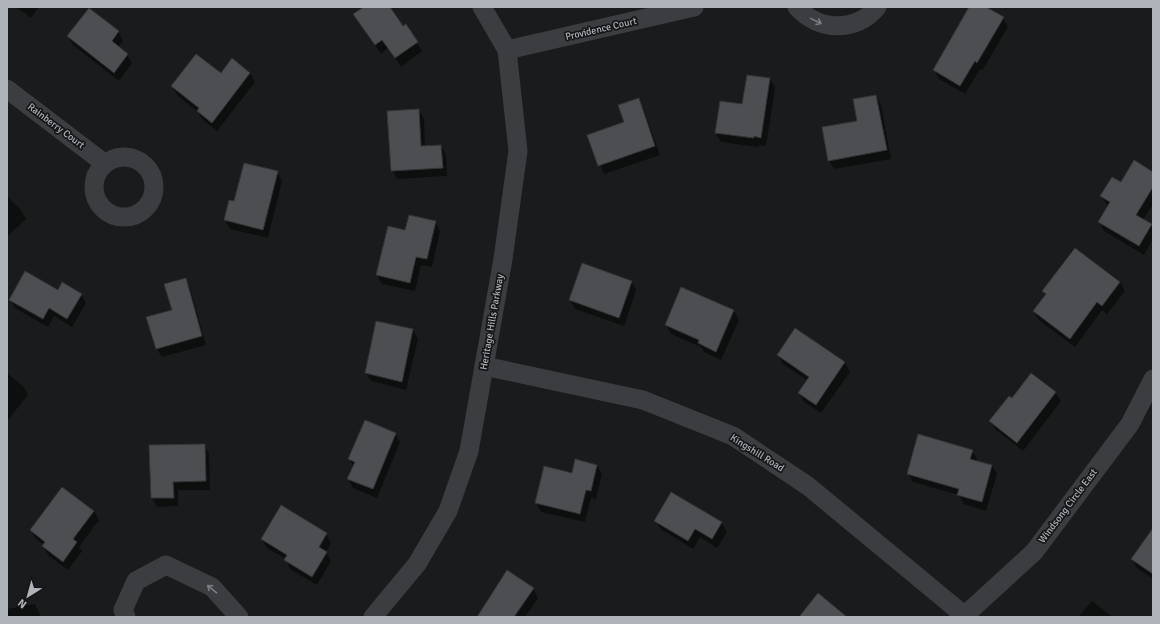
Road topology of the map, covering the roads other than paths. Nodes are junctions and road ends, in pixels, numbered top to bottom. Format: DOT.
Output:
graph roads {
  1 [pos="482,7"];
  2 [pos="694,7"];
  3 [pos="797,7"];
  4 [pos="877,7"];
  5 [pos="507,50"];
  6 [pos="7,89"];
  7 [pos="104,163"];
  8 [pos="484,366"];
  9 [pos="1153,379"];
  10 [pos="964,616"];
  11 [pos="126,617"];
  12 [pos="239,617"];
  13 [pos="373,617"];
  1 -- 5 [label="street, Heritage Hills Parkway"];
  2 -- 5 [label="street, Providence Court"];
  3 -- 4 [label="street, one-way"];
  5 -- 8 [label="street, Heritage Hills Parkway"];
  6 -- 7 [label="street, Rainberry Court"];
  8 -- 10 [label="street, Kingshill Road"];
  8 -- 13 [label="street, Heritage Hills Parkway"];
  9 -- 10 [label="street, Windsong Circle East"];
  12 -- 11 [label="street, one-way"];
}
